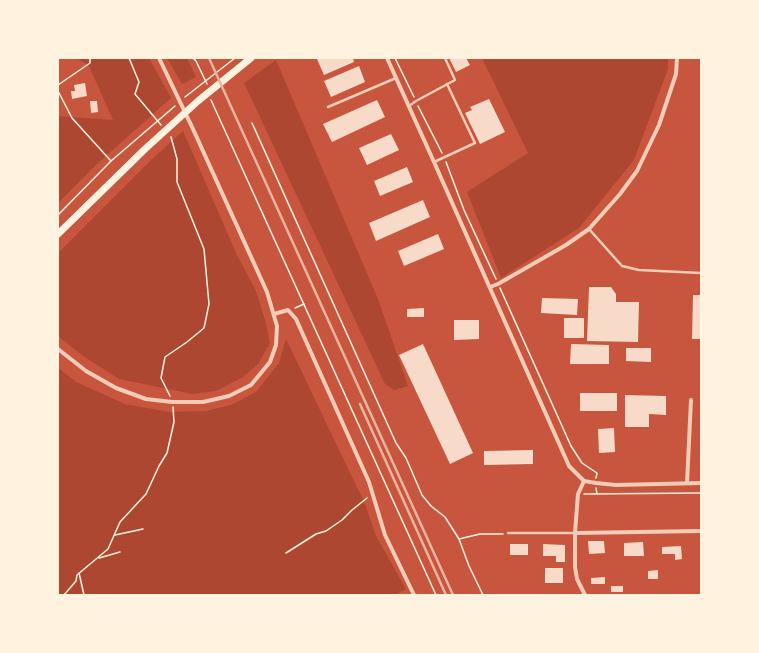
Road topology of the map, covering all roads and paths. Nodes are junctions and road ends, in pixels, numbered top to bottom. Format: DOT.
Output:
graph roads {
  1 [pos="90,58"];
  2 [pos="129,58"];
  3 [pos="159,58"];
  4 [pos="193,58"];
  5 [pos="235,58"];
  6 [pos="251,58"];
  7 [pos="387,58"];
  8 [pos="445,58"];
  9 [pos="677,58"];
  10 [pos="396,78"];
  11 [pos="447,84"];
  12 [pos="58,85"];
  13 [pos="207,85"];
  14 [pos="58,91"];
  15 [pos="210,97"];
  16 [pos="408,106"];
  17 [pos="328,107"];
  18 [pos="252,123"];
  19 [pos="166,130"];
  20 [pos="170,134"];
  21 [pos="111,160"];
  22 [pos="434,162"];
  23 [pos="58,216"];
  24 [pos="589,230"];
  25 [pos="58,234"];
  26 [pos="701,273"];
  27 [pos="490,287"];
  28 [pos="304,304"];
  29 [pos="288,310"];
  30 [pos="274,314"];
  31 [pos="58,349"];
  32 [pos="691,400"];
  33 [pos="172,402"];
  34 [pos="584,481"];
  35 [pos="687,483"];
  36 [pos="701,483"];
  37 [pos="372,492"];
  38 [pos="701,493"];
  39 [pos="578,494"];
  40 [pos="143,528"];
  41 [pos="701,531"];
  42 [pos="508,533"];
  43 [pos="576,533"];
  44 [pos="115,535"];
  45 [pos="459,539"];
  46 [pos="120,552"];
  47 [pos="286,552"];
  48 [pos="97,558"];
  49 [pos="79,573"];
  50 [pos="64,595"];
  51 [pos="84,595"];
  52 [pos="414,595"];
  53 [pos="436,595"];
  54 [pos="483,595"];
  55 [pos="585,595"];
  1 -- 12 [label="path"];
  2 -- 19 [label="path"];
  3 -- 30 [label="street"];
  4 -- 13 [label="path"];
  5 -- 21 [label="path"];
  6 -- 25 [label="main road"];
  7 -- 10 [label="street"];
  8 -- 11 [label="lane"];
  9 -- 24 [label="street"];
  10 -- 16 [label="street"];
  10 -- 17 [label="lane"];
  11 -- 16 [label="lane"];
  11 -- 22 [label="lane"];
  14 -- 21 [label="path"];
  15 -- 28 [label="path"];
  16 -- 22 [label="street"];
  18 -- 45 [label="path"];
  20 -- 33 [label="path"];
  21 -- 23 [label="path"];
  22 -- 27 [label="street"];
  24 -- 26 [label="lane"];
  24 -- 27 [label="street"];
  27 -- 34 [label="street"];
  28 -- 29 [label="path"];
  28 -- 53 [label="path"];
  29 -- 30 [label="street"];
  29 -- 37 [label="street"];
  30 -- 33 [label="street"];
  31 -- 33 [label="street"];
  32 -- 35 [label="street"];
  33 -- 44 [label="path"];
  34 -- 35 [label="street"];
  34 -- 39 [label="street"];
  35 -- 36 [label="street"];
  37 -- 47 [label="path"];
  37 -- 52 [label="street"];
  38 -- 39 [label="path"];
  39 -- 43 [label="street"];
  40 -- 44 [label="path"];
  41 -- 43 [label="street"];
  42 -- 43 [label="lane"];
  42 -- 45 [label="path"];
  43 -- 55 [label="street"];
  44 -- 48 [label="path"];
  45 -- 54 [label="path"];
  46 -- 48 [label="path"];
  48 -- 49 [label="path"];
  49 -- 50 [label="path"];
  49 -- 51 [label="path"];
}
